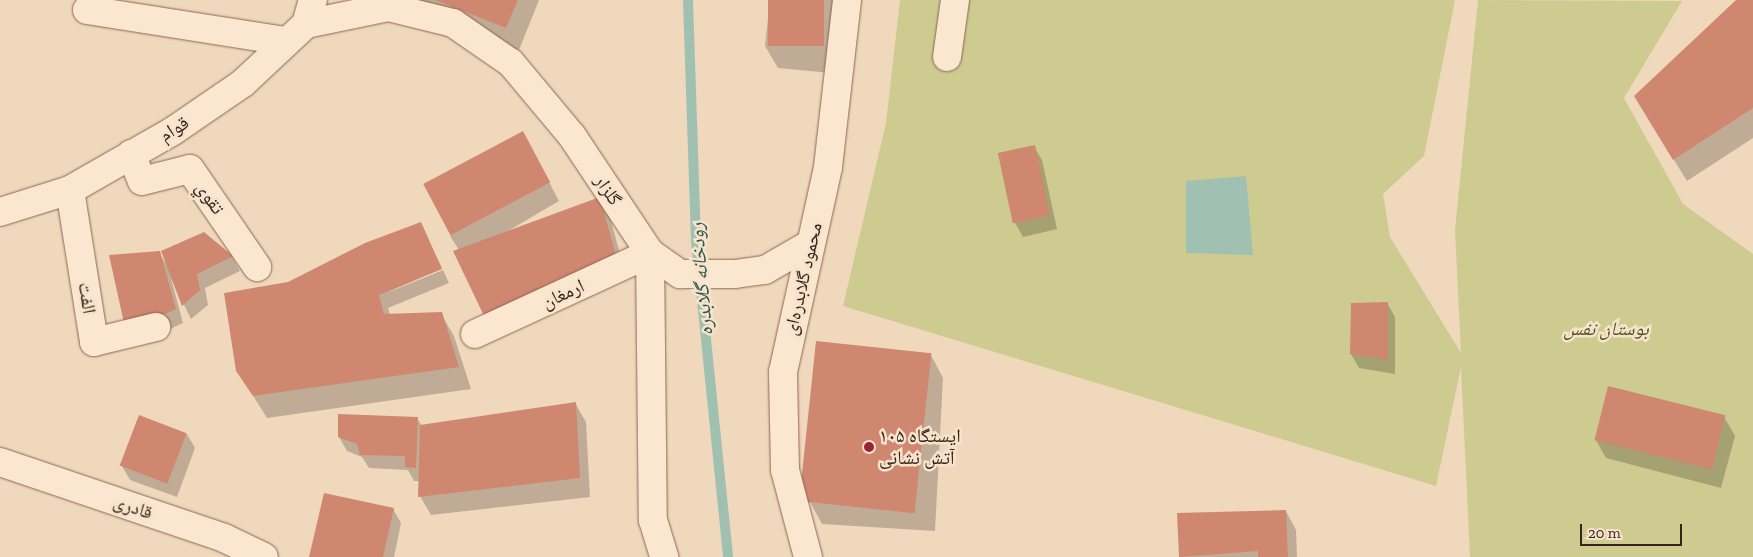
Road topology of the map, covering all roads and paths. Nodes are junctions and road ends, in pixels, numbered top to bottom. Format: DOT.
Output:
graph roads {
  1 [pos="847,0"];
  2 [pos="955,0"];
  3 [pos="87,10"];
  4 [pos="302,22"];
  5 [pos="947,57"];
  6 [pos="131,154"];
  7 [pos="70,190"];
  8 [pos="0,212"];
  9 [pos="810,244"];
  10 [pos="650,253"];
  11 [pos="257,267"];
  12 [pos="156,327"];
  13 [pos="475,334"];
  14 [pos="0,462"];
  15 [pos="264,557"];
  16 [pos="664,557"];
  17 [pos="808,557"];
  1 -- 9 [label="street, محمود گلابدره‌ای"];
  2 -- 5 [label="street"];
  3 -- 4 [label="street"];
  4 -- 6 [label="street, قوام"];
  4 -- 10 [label="street, گلزار"];
  6 -- 7 [label="street, قوام"];
  6 -- 11 [label="street, تقوي"];
  7 -- 8 [label="street, قوام"];
  7 -- 12 [label="street, الفت"];
  9 -- 10 [label="street"];
  9 -- 17 [label="street, محمود گلابدره‌ای"];
  10 -- 13 [label="street, ارمغان"];
  10 -- 16 [label="street"];
  14 -- 15 [label="street, قادری"];
}
